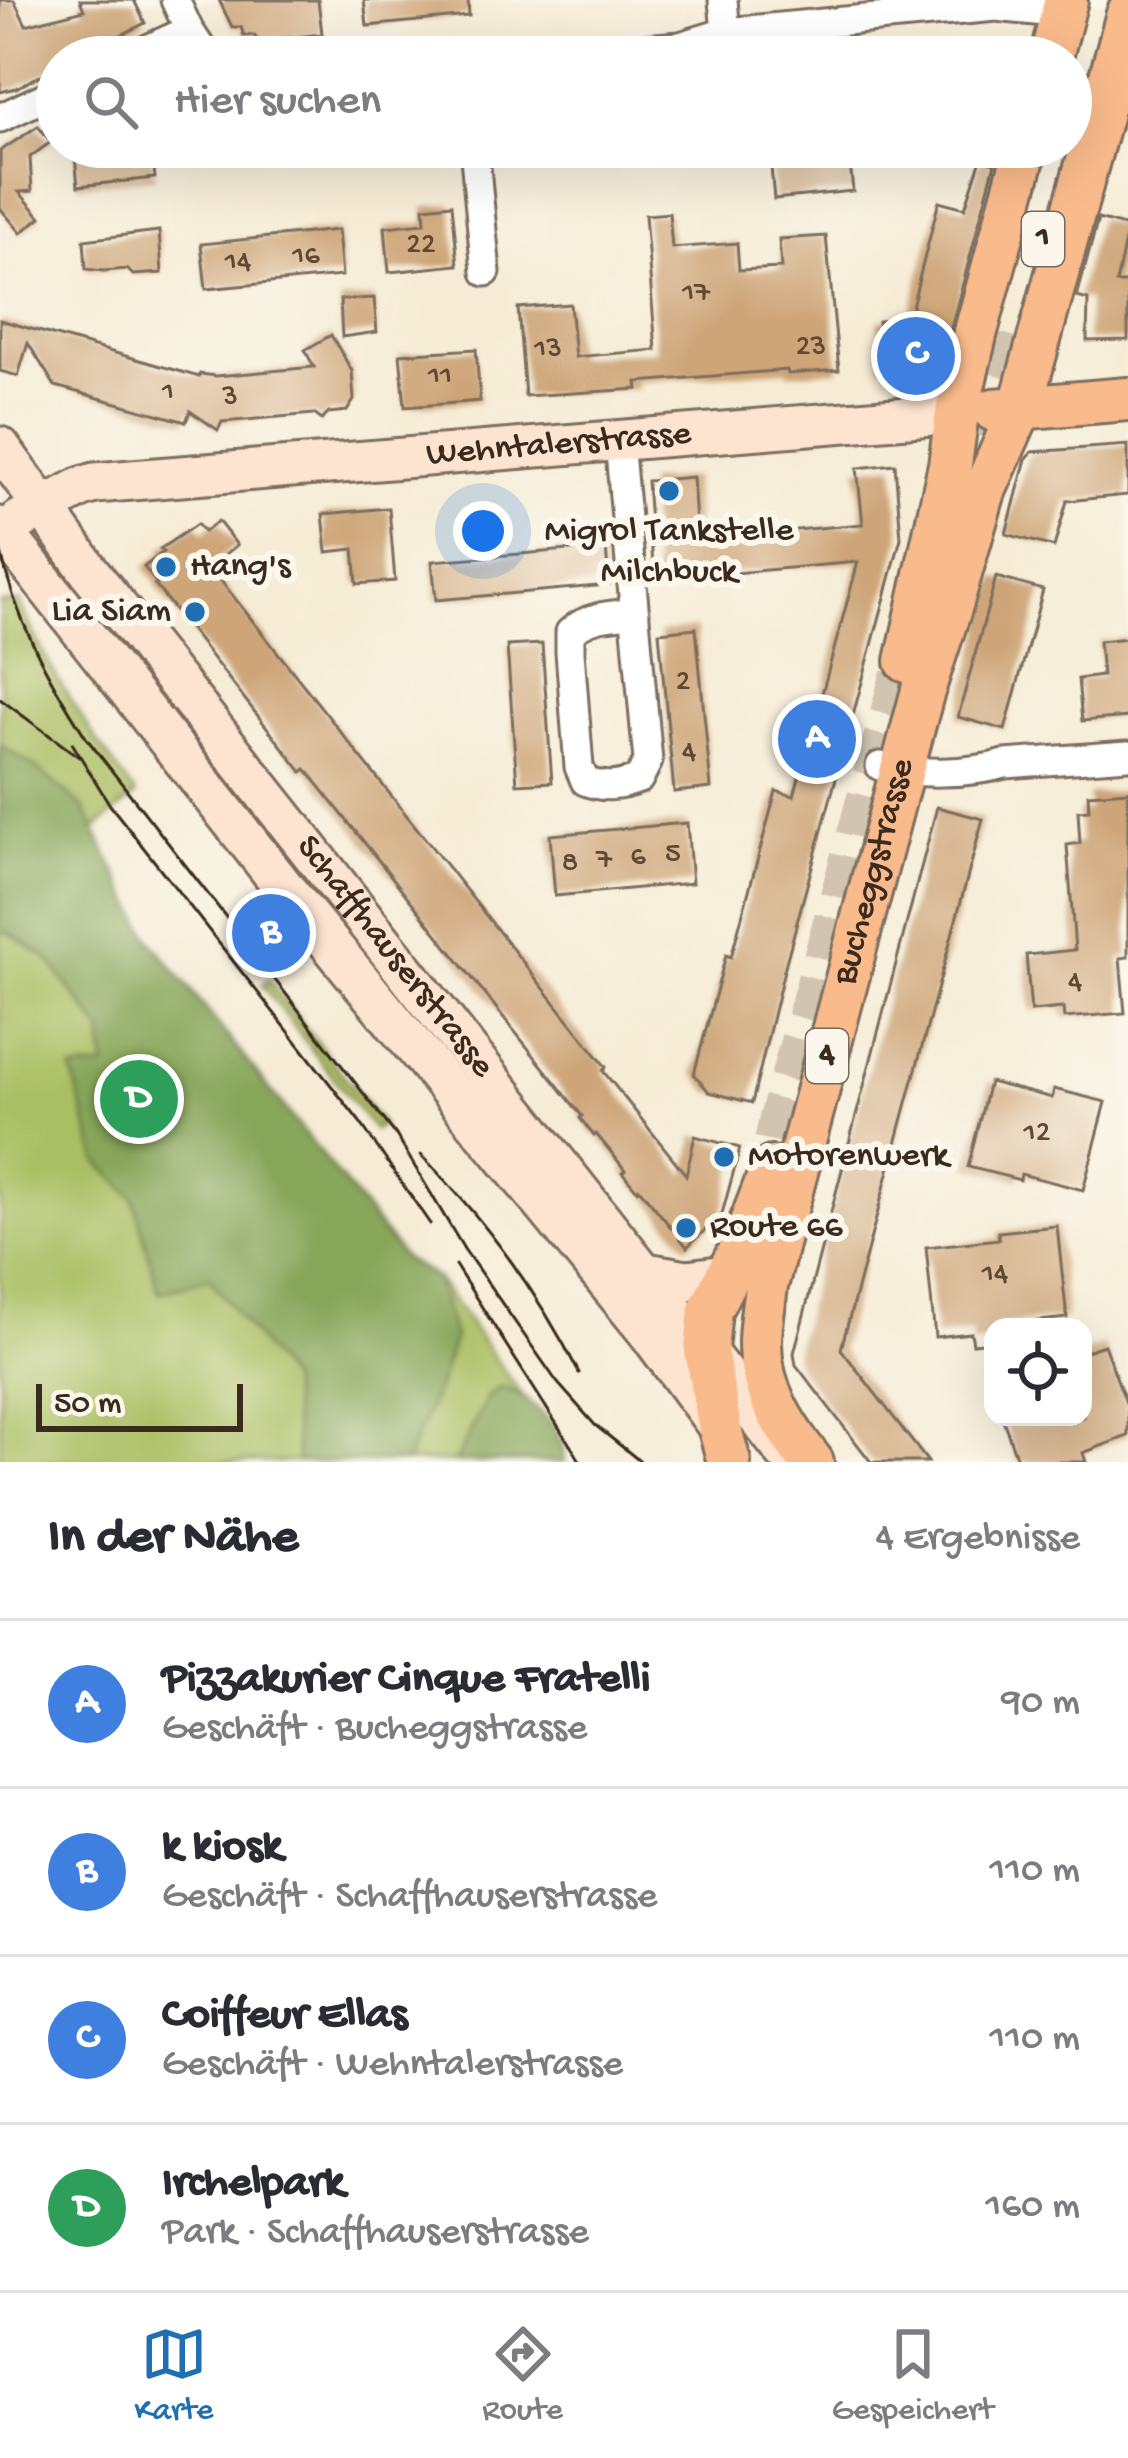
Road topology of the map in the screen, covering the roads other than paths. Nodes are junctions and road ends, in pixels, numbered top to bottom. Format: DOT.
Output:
graph roads {
  1 [pos="175,0"];
  2 [pos="723,0"];
  3 [pos="1106,0"];
  4 [pos="1070,4"];
  5 [pos="1128,14"];
  6 [pos="189,30"];
  7 [pos="726,32"];
  8 [pos="176,36"];
  9 [pos="193,36"];
  10 [pos="713,36"];
  11 [pos="1059,36"];
  12 [pos="1068,36"];
  13 [pos="1092,53"];
  14 [pos="36,101"];
  15 [pos="0,118"];
  16 [pos="1092,146"];
  17 [pos="476,168"];
  18 [pos="1020,168"];
  19 [pos="1040,168"];
  20 [pos="1060,168"];
  21 [pos="1086,168"];
  22 [pos="486,272"];
  23 [pos="1128,399"];
  24 [pos="1020,409"];
  25 [pos="957,413"];
  26 [pos="619,441"];
  27 [pos="0,446"];
  28 [pos="43,508"];
  29 [pos="1,530"];
  30 [pos="635,613"];
  31 [pos="1128,755"];
  32 [pos="891,769"];
  33 [pos="646,1274"];
  34 [pos="726,1276"];
  35 [pos="706,1350"];
  36 [pos="731,1451"];
  37 [pos="793,1462"];
  38 [pos="812,1462"];
  1 -- 6 [label="street"];
  2 -- 7 [label="street"];
  3 -- 13 [label="main road"];
  4 -- 7 [label="street"];
  4 -- 11 [label="main road"];
  4 -- 12 [label="main road"];
  5 -- 16 [label="main road, 4"];
  6 -- 8 [label="street"];
  6 -- 9 [label="street"];
  7 -- 10 [label="street"];
  14 -- 15 [label="street"];
  17 -- 22 [label="street"];
  18 -- 25 [label="main road, 4"];
  19 -- 20 [label="main road, 1"];
  21 -- 24 [label="main road, 4"];
  23 -- 24 [label="main road, Wehntalerstrasse"];
  24 -- 25 [label="main road, Wehntalerstrasse"];
  24 -- 32 [label="main road, Bucheggstrasse / 4"];
  25 -- 26 [label="street, Wehntalerstrasse"];
  25 -- 32 [label="main road, Bucheggstrasse / 4"];
  26 -- 28 [label="street, Wehntalerstrasse"];
  26 -- 30 [label="street"];
  27 -- 28 [label="street, Schaffhauserstrasse"];
  28 -- 29 [label="street, Wehntalerstrasse"];
  28 -- 33 [label="street, Schaffhauserstrasse"];
  29 -- 36 [label="street, Schaffhauserstrasse"];
  30 -- 30 [label="street"];
  31 -- 32 [label="street"];
  32 -- 34 [label="main road, Bucheggstrasse / 4"];
  32 -- 38 [label="main road, Bucheggstrasse / 4"];
  33 -- 34 [label="street"];
  33 -- 35 [label="street, Schaffhauserstrasse"];
  34 -- 35 [label="main road, Bucheggstrasse / 4"];
  35 -- 36 [label="main road, Bucheggstrasse / 4"];
  35 -- 37 [label="street, Schaffhauserstrasse"];
}
